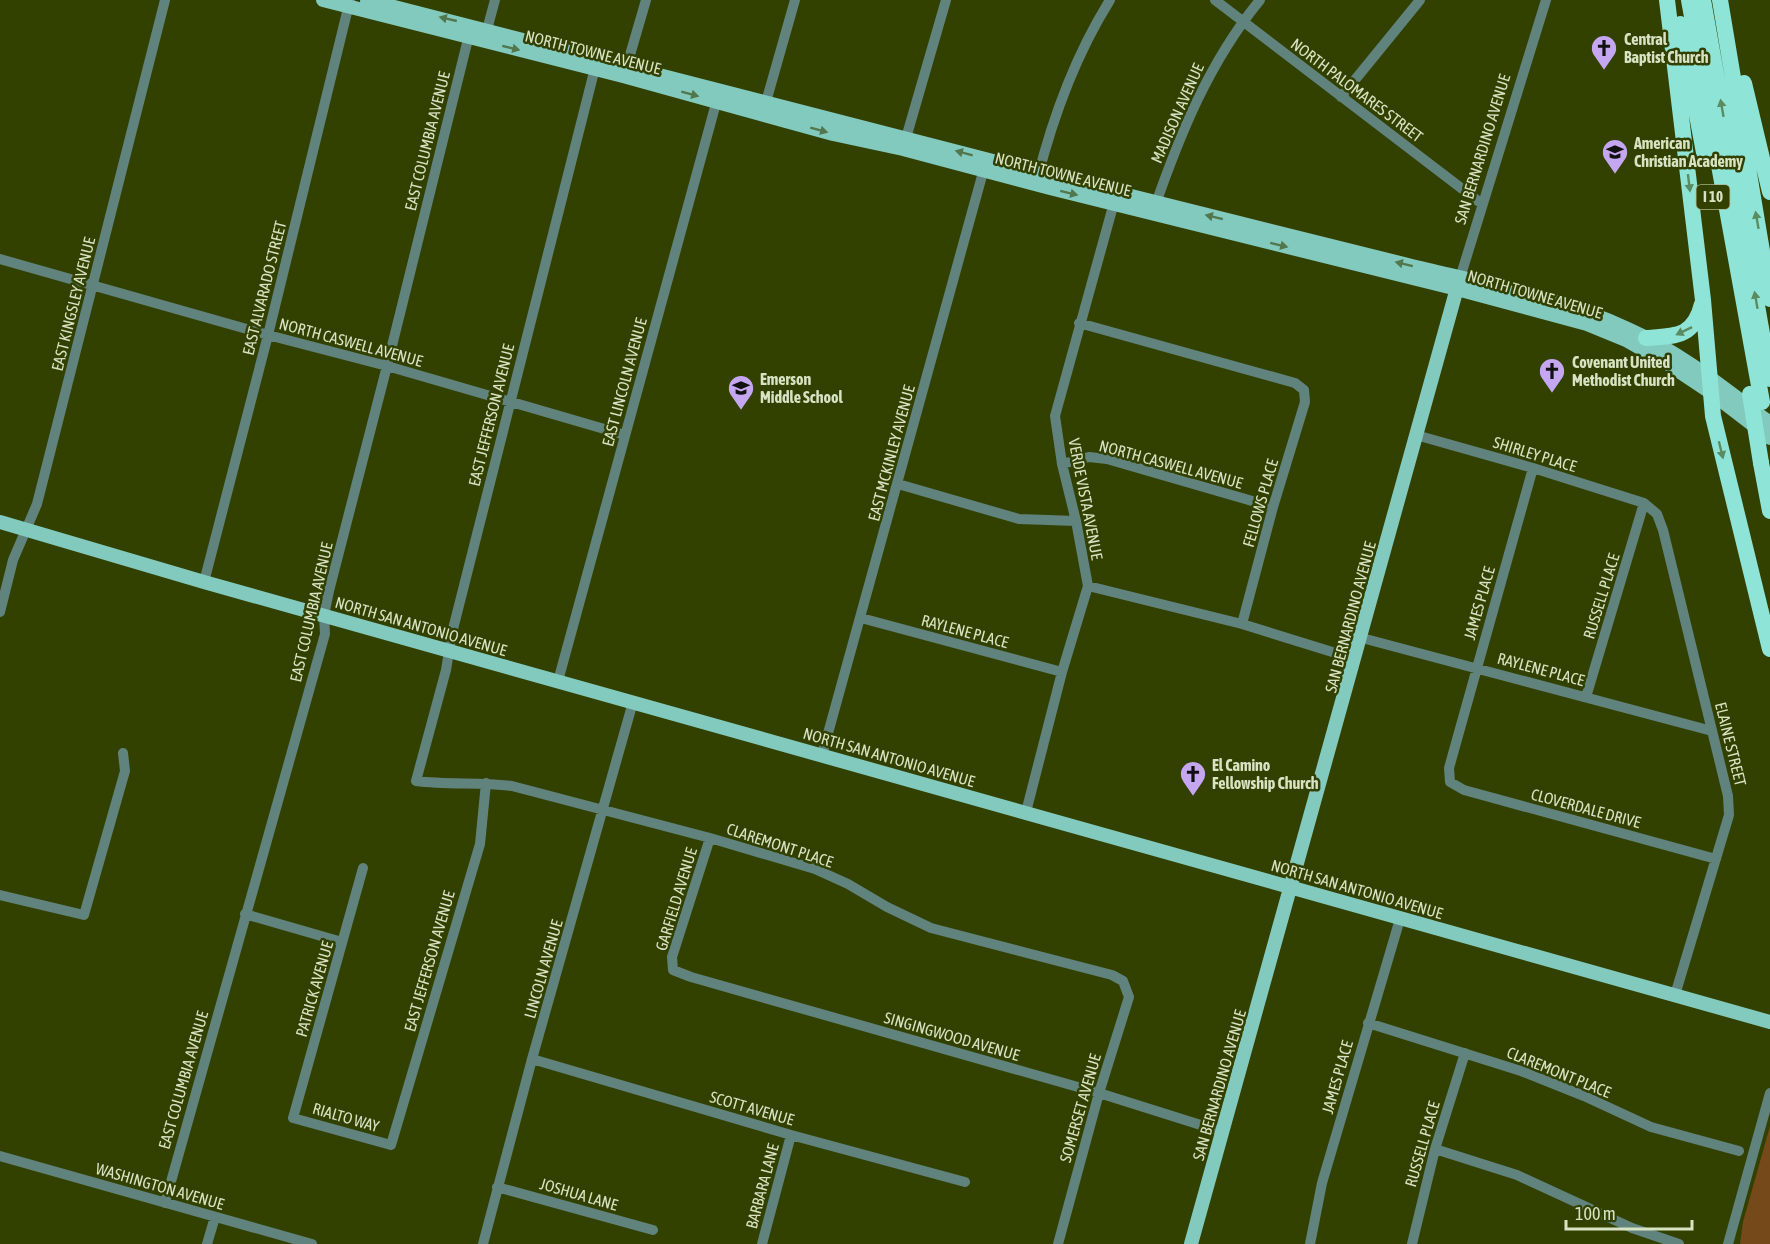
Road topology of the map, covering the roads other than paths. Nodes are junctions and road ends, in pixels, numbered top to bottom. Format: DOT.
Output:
graph roads {
  1 [pos="165,0"];
  2 [pos="323,0"];
  3 [pos="368,0"];
  4 [pos="495,0"];
  5 [pos="646,0"];
  6 [pos="795,0"];
  7 [pos="946,0"];
  8 [pos="1110,0"];
  9 [pos="1215,0"];
  10 [pos="1260,0"];
  11 [pos="1420,0"];
  12 [pos="1546,0"];
  13 [pos="1667,0"];
  14 [pos="1675,0"];
  15 [pos="1689,0"];
  16 [pos="1703,0"];
  17 [pos="1720,0"];
  18 [pos="1726,0"];
  19 [pos="349,3"];
  20 [pos="1243,21"];
  21 [pos="470,31"];
  22 [pos="486,35"];
  23 [pos="596,63"];
  24 [pos="625,71"];
  25 [pos="718,95"];
  26 [pos="1341,97"];
  27 [pos="764,108"];
  28 [pos="906,138"];
  29 [pos="986,165"];
  30 [pos="1037,179"];
  31 [pos="1770,192"];
  32 [pos="1115,198"];
  33 [pos="1482,204"];
  34 [pos="1154,208"];
  35 [pos="0,259"];
  36 [pos="1459,284"];
  37 [pos="93,285"];
  38 [pos="1770,298"];
  39 [pos="1703,300"];
  40 [pos="1079,323"];
  41 [pos="268,335"];
  42 [pos="1646,338"];
  43 [pos="387,366"];
  44 [pos="1770,379"];
  45 [pos="1710,385"];
  46 [pos="1756,398"];
  47 [pos="510,401"];
  48 [pos="1770,423"];
  49 [pos="625,435"];
  50 [pos="1416,435"];
  51 [pos="1770,438"];
  52 [pos="1766,459"];
  53 [pos="1062,464"];
  54 [pos="1533,468"];
  55 [pos="898,484"];
  56 [pos="1644,503"];
  57 [pos="1273,507"];
  58 [pos="1770,511"];
  59 [pos="1076,520"];
  60 [pos="0,522"];
  61 [pos="24,529"];
  62 [pos="204,582"];
  63 [pos="1088,586"];
  64 [pos="0,612"];
  65 [pos="324,615"];
  66 [pos="861,618"];
  67 [pos="1242,624"];
  68 [pos="1362,638"];
  69 [pos="1770,649"];
  70 [pos="450,651"];
  71 [pos="1355,659"];
  72 [pos="1477,667"];
  73 [pos="1062,672"];
  74 [pos="558,681"];
  75 [pos="1586,697"];
  76 [pos="633,702"];
  77 [pos="1713,731"];
  78 [pos="123,753"];
  79 [pos="822,755"];
  80 [pos="416,781"];
  81 [pos="1450,782"];
  82 [pos="486,783"];
  83 [pos="604,812"];
  84 [pos="1026,812"];
  85 [pos="710,838"];
  86 [pos="1716,859"];
  87 [pos="363,868"];
  88 [pos="1292,887"];
  89 [pos="0,895"];
  90 [pos="245,914"];
  91 [pos="1400,919"];
  92 [pos="342,942"];
  93 [pos="673,970"];
  94 [pos="1123,981"];
  95 [pos="1674,995"];
  96 [pos="1368,1023"];
  97 [pos="1770,1023"];
  98 [pos="1465,1053"];
  99 [pos="532,1059"];
  100 [pos="1099,1093"];
  101 [pos="1770,1094"];
  102 [pos="293,1118"];
  103 [pos="1223,1132"];
  104 [pos="791,1135"];
  105 [pos="391,1145"];
  106 [pos="1435,1149"];
  107 [pos="1738,1151"];
  108 [pos="0,1156"];
  109 [pos="965,1182"];
  110 [pos="497,1187"];
  111 [pos="165,1203"];
  112 [pos="215,1217"];
  113 [pos="653,1230"];
  114 [pos="207,1244"];
  115 [pos="312,1244"];
  116 [pos="483,1244"];
  117 [pos="762,1244"];
  118 [pos="1058,1244"];
  119 [pos="1191,1244"];
  120 [pos="1310,1244"];
  121 [pos="1412,1244"];
  122 [pos="1679,1244"];
  123 [pos="1728,1244"];
  1 -- 37 [label="street, EAST KINGSLEY AVENUE"];
  2 -- 19 [label="main road, NORTH TOWNE AVENUE"];
  21 -- 3 [label="main road, NORTH TOWNE AVENUE, one-way"];
  4 -- 22 [label="street"];
  5 -- 24 [label="street"];
  6 -- 27 [label="street"];
  7 -- 28 [label="street"];
  8 -- 30 [label="street"];
  9 -- 20 [label="street, NORTH PALOMARES STREET"];
  10 -- 20 [label="street, MADISON AVENUE"];
  11 -- 26 [label="street"];
  12 -- 33 [label="street, SAN BERNARDINO AVENUE"];
  13 -- 39 [label="highway, one-way"];
  14 -- 46 [label="highway, I 10"];
  15 -- 46 [label="highway"];
  44 -- 16 [label="highway, one-way"];
  38 -- 17 [label="highway, I 10, one-way"];
  18 -- 31 [label="highway"];
  19 -- 21 [label="main road, NORTH TOWNE AVENUE"];
  19 -- 41 [label="street, EAST ALVARADO STREET"];
  20 -- 26 [label="street, NORTH PALOMARES STREET"];
  20 -- 34 [label="street, MADISON AVENUE"];
  21 -- 22 [label="main road, NORTH TOWNE AVENUE"];
  21 -- 43 [label="street, EAST COLUMBIA AVENUE"];
  22 -- 23 [label="main road, NORTH TOWNE AVENUE"];
  23 -- 24 [label="main road, NORTH TOWNE AVENUE"];
  23 -- 47 [label="street, EAST JEFFERSON AVENUE"];
  24 -- 25 [label="main road, NORTH TOWNE AVENUE"];
  25 -- 27 [label="main road, NORTH TOWNE AVENUE"];
  25 -- 49 [label="street, EAST LINCOLN AVENUE"];
  26 -- 33 [label="street, NORTH PALOMARES STREET"];
  27 -- 28 [label="main road, NORTH TOWNE AVENUE"];
  27 -- 29 [label="main road, NORTH TOWNE AVENUE, one-way"];
  29 -- 28 [label="main road, NORTH TOWNE AVENUE, one-way"];
  29 -- 30 [label="main road, NORTH TOWNE AVENUE"];
  29 -- 55 [label="street, EAST MCKINLEY AVENUE"];
  30 -- 32 [label="main road, NORTH TOWNE AVENUE"];
  32 -- 34 [label="main road, NORTH TOWNE AVENUE"];
  32 -- 40 [label="street, VERDE VISTA AVENUE"];
  33 -- 36 [label="street, SAN BERNARDINO AVENUE"];
  34 -- 36 [label="main road, NORTH TOWNE AVENUE"];
  35 -- 37 [label="street, NORTH CASWELL AVENUE"];
  36 -- 42 [label="main road, NORTH TOWNE AVENUE"];
  36 -- 45 [label="main road, NORTH TOWNE AVENUE"];
  36 -- 50 [label="main road, SAN BERNARDINO AVENUE"];
  37 -- 41 [label="street, NORTH CASWELL AVENUE"];
  37 -- 61 [label="street, EAST KINGSLEY AVENUE"];
  39 -- 42 [label="highway, one-way"];
  39 -- 45 [label="highway"];
  40 -- 53 [label="street, VERDE VISTA AVENUE"];
  40 -- 57 [label="street, FELLOWS PLACE"];
  41 -- 43 [label="street, NORTH CASWELL AVENUE"];
  41 -- 62 [label="street, EAST ALVARADO STREET"];
  42 -- 45 [label="main road, NORTH TOWNE AVENUE"];
  43 -- 47 [label="street, NORTH CASWELL AVENUE"];
  43 -- 65 [label="street, EAST COLUMBIA AVENUE"];
  45 -- 48 [label="main road, NORTH TOWNE AVENUE"];
  45 -- 51 [label="main road, NORTH TOWNE AVENUE"];
  45 -- 69 [label="highway, one-way"];
  46 -- 52 [label="highway, I 10, bridge"];
  47 -- 49 [label="street, NORTH CASWELL AVENUE"];
  47 -- 70 [label="street, EAST JEFFERSON AVENUE"];
  49 -- 74 [label="street, EAST LINCOLN AVENUE"];
  50 -- 54 [label="street, SHIRLEY PLACE"];
  50 -- 68 [label="main road, SAN BERNARDINO AVENUE"];
  52 -- 58 [label="highway, I 10"];
  53 -- 57 [label="street, NORTH CASWELL AVENUE"];
  53 -- 59 [label="street, VERDE VISTA AVENUE"];
  54 -- 56 [label="street, SHIRLEY PLACE"];
  54 -- 72 [label="street, JAMES PLACE"];
  55 -- 59 [label="street"];
  55 -- 66 [label="street, EAST MCKINLEY AVENUE"];
  56 -- 75 [label="street, RUSSELL PLACE"];
  56 -- 77 [label="street, ELAINE STREET"];
  57 -- 67 [label="street, FELLOWS PLACE"];
  59 -- 63 [label="street, VERDE VISTA AVENUE"];
  60 -- 61 [label="main road, NORTH SAN ANTONIO AVENUE"];
  61 -- 62 [label="main road, NORTH SAN ANTONIO AVENUE"];
  61 -- 64 [label="street, EAST KINGSLEY AVENUE"];
  62 -- 65 [label="main road, NORTH SAN ANTONIO AVENUE"];
  63 -- 67 [label="street"];
  63 -- 73 [label="street, VERDE VISTA AVENUE"];
  65 -- 70 [label="main road, NORTH SAN ANTONIO AVENUE"];
  65 -- 90 [label="street, EAST COLUMBIA AVENUE"];
  66 -- 73 [label="street, RAYLENE PLACE"];
  66 -- 79 [label="street, EAST MCKINLEY AVENUE"];
  67 -- 71 [label="street"];
  68 -- 71 [label="main road, SAN BERNARDINO AVENUE"];
  68 -- 72 [label="street, RAYLENE PLACE"];
  70 -- 74 [label="main road, NORTH SAN ANTONIO AVENUE"];
  70 -- 80 [label="street, EAST JEFFERSON AVENUE"];
  71 -- 88 [label="main road, SAN BERNARDINO AVENUE"];
  72 -- 75 [label="street, RAYLENE PLACE"];
  72 -- 81 [label="street, JAMES PLACE"];
  73 -- 84 [label="street, VERDE VISTA AVENUE"];
  74 -- 76 [label="main road, NORTH SAN ANTONIO AVENUE"];
  75 -- 77 [label="street, RAYLENE PLACE"];
  76 -- 79 [label="main road, NORTH SAN ANTONIO AVENUE"];
  76 -- 83 [label="street, LINCOLN AVENUE"];
  77 -- 86 [label="street, ELAINE STREET"];
  78 -- 89 [label="street"];
  79 -- 84 [label="main road, NORTH SAN ANTONIO AVENUE"];
  80 -- 82 [label="street, CLAREMONT PLACE"];
  81 -- 86 [label="street, CLOVERDALE DRIVE"];
  82 -- 83 [label="street, CLAREMONT PLACE"];
  82 -- 105 [label="street, EAST JEFFERSON AVENUE"];
  83 -- 85 [label="street, CLAREMONT PLACE"];
  83 -- 99 [label="street, LINCOLN AVENUE"];
  84 -- 88 [label="main road, NORTH SAN ANTONIO AVENUE"];
  85 -- 93 [label="street, GARFIELD AVENUE"];
  85 -- 94 [label="street, CLAREMONT PLACE"];
  86 -- 95 [label="street, ELAINE STREET"];
  87 -- 92 [label="street, PATRICK AVENUE"];
  88 -- 91 [label="main road, NORTH SAN ANTONIO AVENUE"];
  88 -- 103 [label="main road, SAN BERNARDINO AVENUE"];
  90 -- 92 [label="street"];
  90 -- 111 [label="street, EAST COLUMBIA AVENUE"];
  91 -- 95 [label="main road, NORTH SAN ANTONIO AVENUE"];
  91 -- 96 [label="street, JAMES PLACE"];
  92 -- 102 [label="street, PATRICK AVENUE"];
  93 -- 100 [label="street, SINGINGWOOD AVENUE"];
  94 -- 100 [label="street, SOMERSET AVENUE"];
  95 -- 97 [label="main road, NORTH SAN ANTONIO AVENUE"];
  96 -- 98 [label="street, CLAREMONT PLACE"];
  96 -- 120 [label="street, JAMES PLACE"];
  98 -- 106 [label="street, RUSSELL PLACE"];
  98 -- 107 [label="street, CLAREMONT PLACE"];
  99 -- 104 [label="street, SCOTT AVENUE"];
  99 -- 110 [label="street, LINCOLN AVENUE"];
  100 -- 103 [label="street, SINGINGWOOD AVENUE"];
  100 -- 118 [label="street, SOMERSET AVENUE"];
  101 -- 123 [label="street"];
  102 -- 105 [label="street, RIALTO WAY"];
  103 -- 119 [label="main road, SAN BERNARDINO AVENUE"];
  104 -- 109 [label="street, SCOTT AVENUE"];
  104 -- 117 [label="street, BARBARA LANE"];
  106 -- 121 [label="street, RUSSELL PLACE"];
  106 -- 122 [label="street"];
  108 -- 111 [label="street, WASHINGTON AVENUE"];
  110 -- 113 [label="street, JOSHUA LANE"];
  110 -- 116 [label="street, LINCOLN AVENUE"];
  111 -- 112 [label="street, WASHINGTON AVENUE"];
  112 -- 114 [label="street"];
  112 -- 115 [label="street, WASHINGTON AVENUE"];
}
